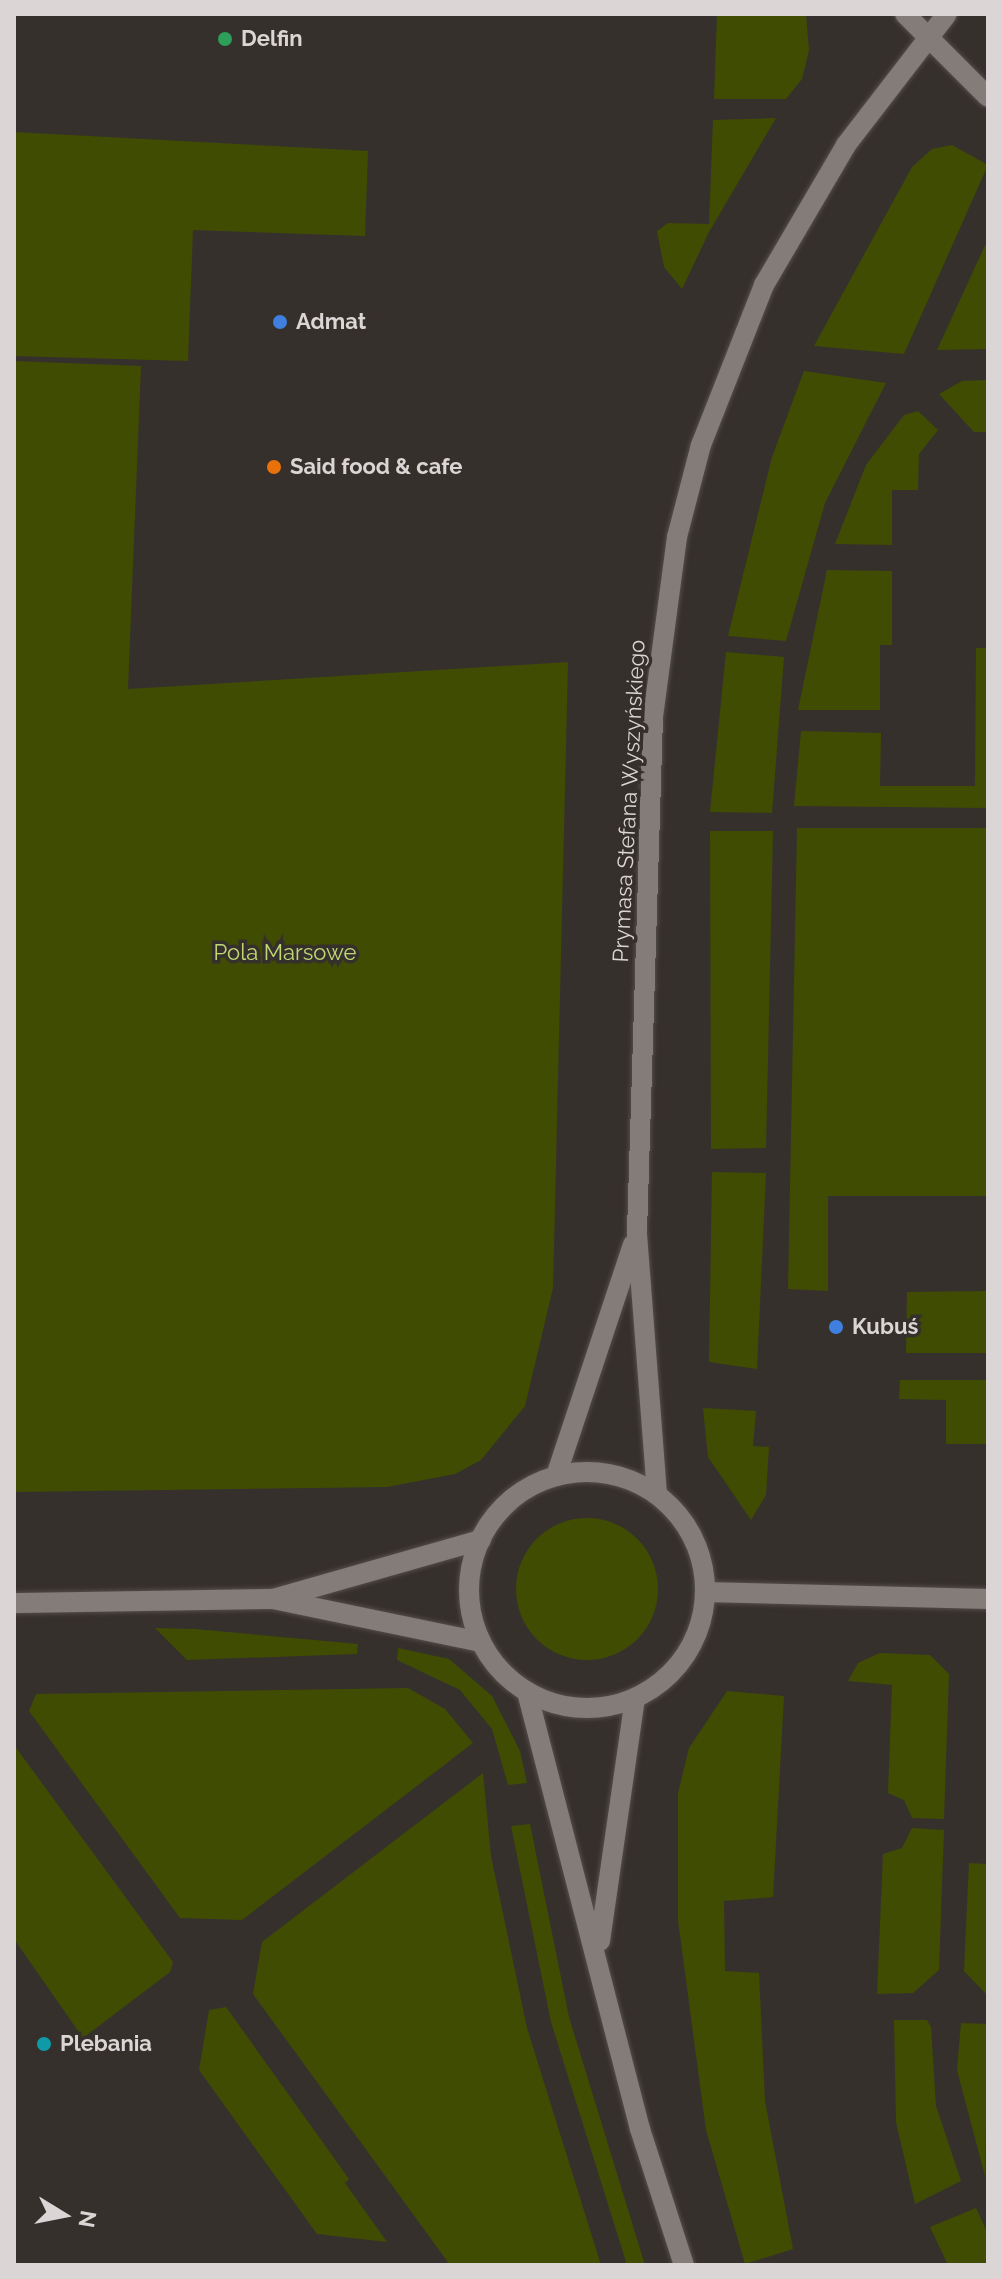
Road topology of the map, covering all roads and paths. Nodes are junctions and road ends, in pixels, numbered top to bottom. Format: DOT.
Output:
graph roads {
  1 [pos="905,14"];
  2 [pos="947,14"];
  3 [pos="927,37"];
  4 [pos="988,97"];
  5 [pos="637,1232"];
  6 [pos="556,1476"];
  7 [pos="657,1494"];
  8 [pos="481,1540"];
  9 [pos="705,1592"];
  10 [pos="273,1599"];
  11 [pos="988,1599"];
  12 [pos="14,1603"];
  13 [pos="481,1642"];
  14 [pos="527,1692"];
  15 [pos="635,1699"];
  16 [pos="599,1949"];
  17 [pos="684,2265"];
  1 -- 3 [label="street"];
  2 -- 3 [label="street, Prymasa Stefana Wyszyńskiego"];
  3 -- 4 [label="street"];
  3 -- 5 [label="street, Prymasa Stefana Wyszyńskiego"];
  5 -- 6 [label="street, Prymasa Stefana Wyszyńskiego"];
  5 -- 7 [label="street, Prymasa Stefana Wyszyńskiego"];
  6 -- 7 [label="street"];
  6 -- 8 [label="street"];
  7 -- 9 [label="street"];
  8 -- 10 [label="street"];
  8 -- 13 [label="street"];
  9 -- 11 [label="street"];
  9 -- 15 [label="street"];
  10 -- 12 [label="street"];
  10 -- 13 [label="street"];
  13 -- 14 [label="street"];
  14 -- 15 [label="street"];
  14 -- 16 [label="street"];
  15 -- 16 [label="street"];
  16 -- 17 [label="street"];
}
